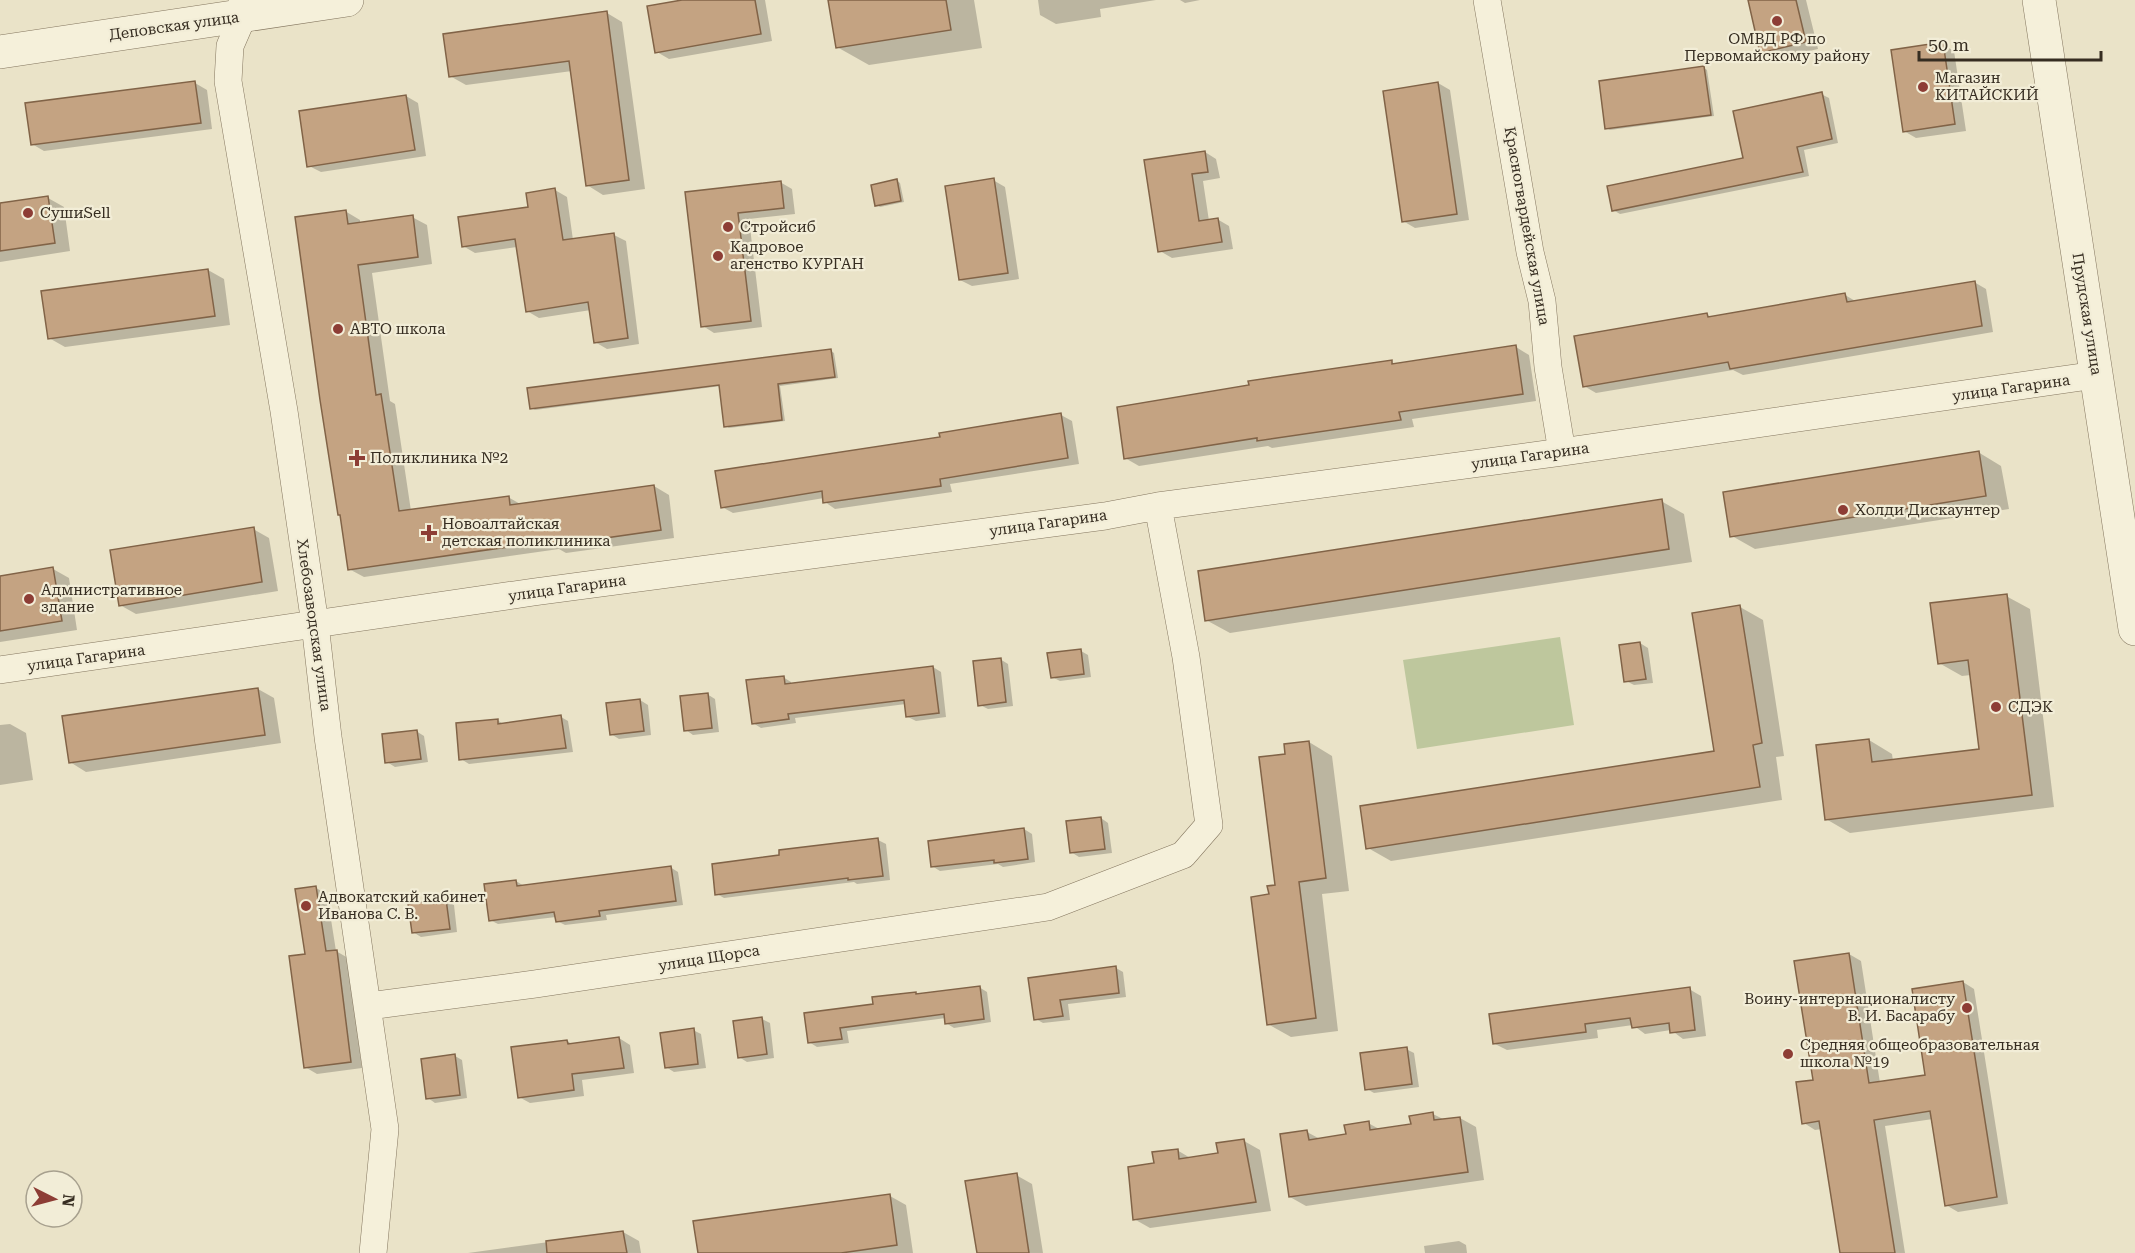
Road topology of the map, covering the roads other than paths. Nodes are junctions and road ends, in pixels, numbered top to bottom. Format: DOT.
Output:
graph roads {
  1 [pos="347,0"];
  2 [pos="1487,0"];
  3 [pos="2039,0"];
  4 [pos="242,8"];
  5 [pos="0,52"];
  6 [pos="2096,375"];
  7 [pos="1562,452"];
  8 [pos="1158,506"];
  9 [pos="315,624"];
  10 [pos="2135,628"];
  11 [pos="0,670"];
  12 [pos="369,1006"];
  13 [pos="373,1253"];
  1 -- 4 [label="street, Деповская улица"];
  2 -- 7 [label="street, Красногвардейская улица"];
  3 -- 6 [label="street, Прудская улица"];
  4 -- 5 [label="street, Деповская улица"];
  4 -- 9 [label="street, Хлебозаводская улица"];
  6 -- 7 [label="street, улица Гагарина"];
  6 -- 10 [label="street, Прудская улица"];
  7 -- 8 [label="street, улица Гагарина"];
  8 -- 9 [label="street, улица Гагарина"];
  8 -- 12 [label="street, улица Щорса"];
  9 -- 11 [label="street, улица Гагарина"];
  9 -- 12 [label="street, Хлебозаводская улица"];
  12 -- 13 [label="street, Хлебозаводская улица"];
}
